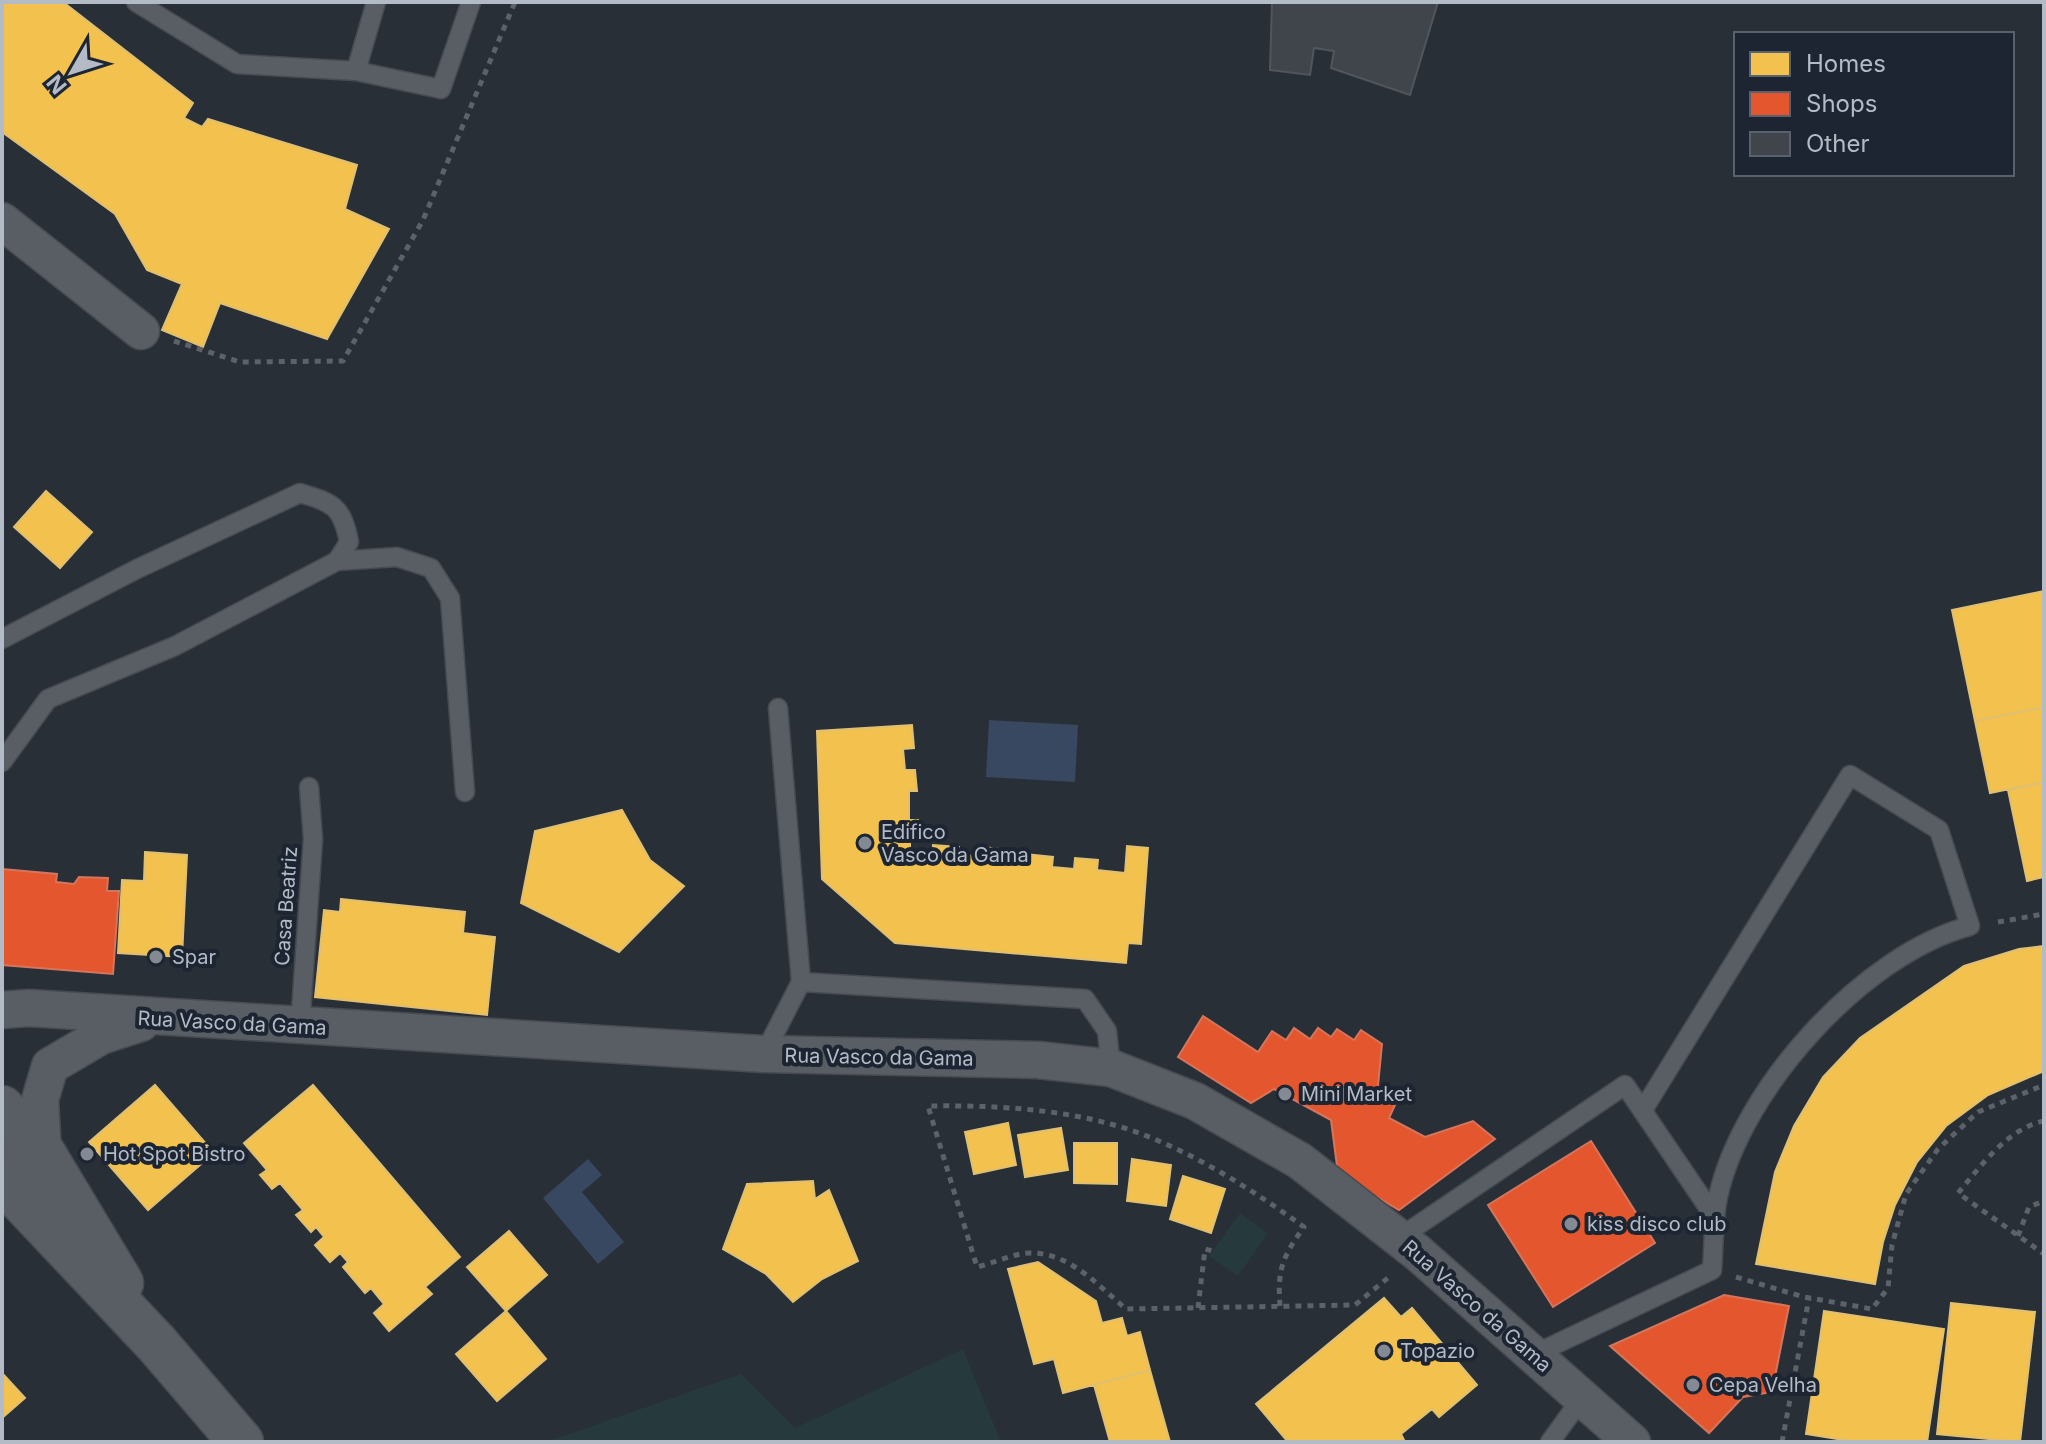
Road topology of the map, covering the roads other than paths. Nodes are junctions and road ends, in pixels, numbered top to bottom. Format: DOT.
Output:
graph roads {
  1 [pos="136,2"];
  2 [pos="376,2"];
  3 [pos="471,2"];
  4 [pos="356,71"];
  5 [pos="2,221"];
  6 [pos="141,331"];
  7 [pos="337,561"];
  8 [pos="2,639"];
  9 [pos="778,708"];
  10 [pos="2,762"];
  11 [pos="309,787"];
  12 [pos="465,792"];
  13 [pos="801,982"];
  14 [pos="2,1010"];
  15 [pos="156,1019"];
  16 [pos="300,1027"];
  17 [pos="764,1054"];
  18 [pos="50,1066"];
  19 [pos="1111,1068"];
  20 [pos="2,1097"];
  21 [pos="2,1108"];
  22 [pos="1643,1110"];
  23 [pos="22,1150"];
  24 [pos="2,1180"];
  25 [pos="1716,1219"];
  26 [pos="1408,1246"];
  27 [pos="73,1257"];
  28 [pos="157,1344"];
  29 [pos="1533,1355"];
  30 [pos="1582,1398"];
  31 [pos="241,1442"];
  32 [pos="1550,1442"];
  33 [pos="1632,1442"];
  1 -- 4 [label="lane"];
  2 -- 4 [label="lane"];
  3 -- 4 [label="lane"];
  5 -- 6 [label="street"];
  7 -- 8 [label="lane"];
  7 -- 10 [label="lane"];
  7 -- 12 [label="lane"];
  9 -- 13 [label="lane"];
  11 -- 16 [label="lane, Casa Beatriz"];
  13 -- 17 [label="lane"];
  13 -- 19 [label="lane"];
  14 -- 15 [label="street, Rua Vasco da Gama"];
  15 -- 16 [label="street, Rua Vasco da Gama"];
  15 -- 18 [label="street"];
  16 -- 17 [label="street, Rua Vasco da Gama"];
  17 -- 19 [label="street, Rua Vasco da Gama"];
  18 -- 20 [label="street"];
  18 -- 23 [label="street"];
  19 -- 26 [label="street, Rua Vasco da Gama"];
  21 -- 23 [label="street"];
  22 -- 25 [label="lane"];
  22 -- 25 [label="lane"];
  22 -- 26 [label="lane"];
  23 -- 27 [label="street"];
  23 -- 28 [label="street"];
  24 -- 27 [label="street"];
  25 -- 29 [label="lane"];
  26 -- 29 [label="street, Rua Vasco da Gama"];
  27 -- 28 [label="street"];
  28 -- 31 [label="street"];
  29 -- 30 [label="street, Rua Vasco da Gama"];
  30 -- 32 [label="lane"];
  30 -- 33 [label="street, Rua Vasco da Gama"];
}
